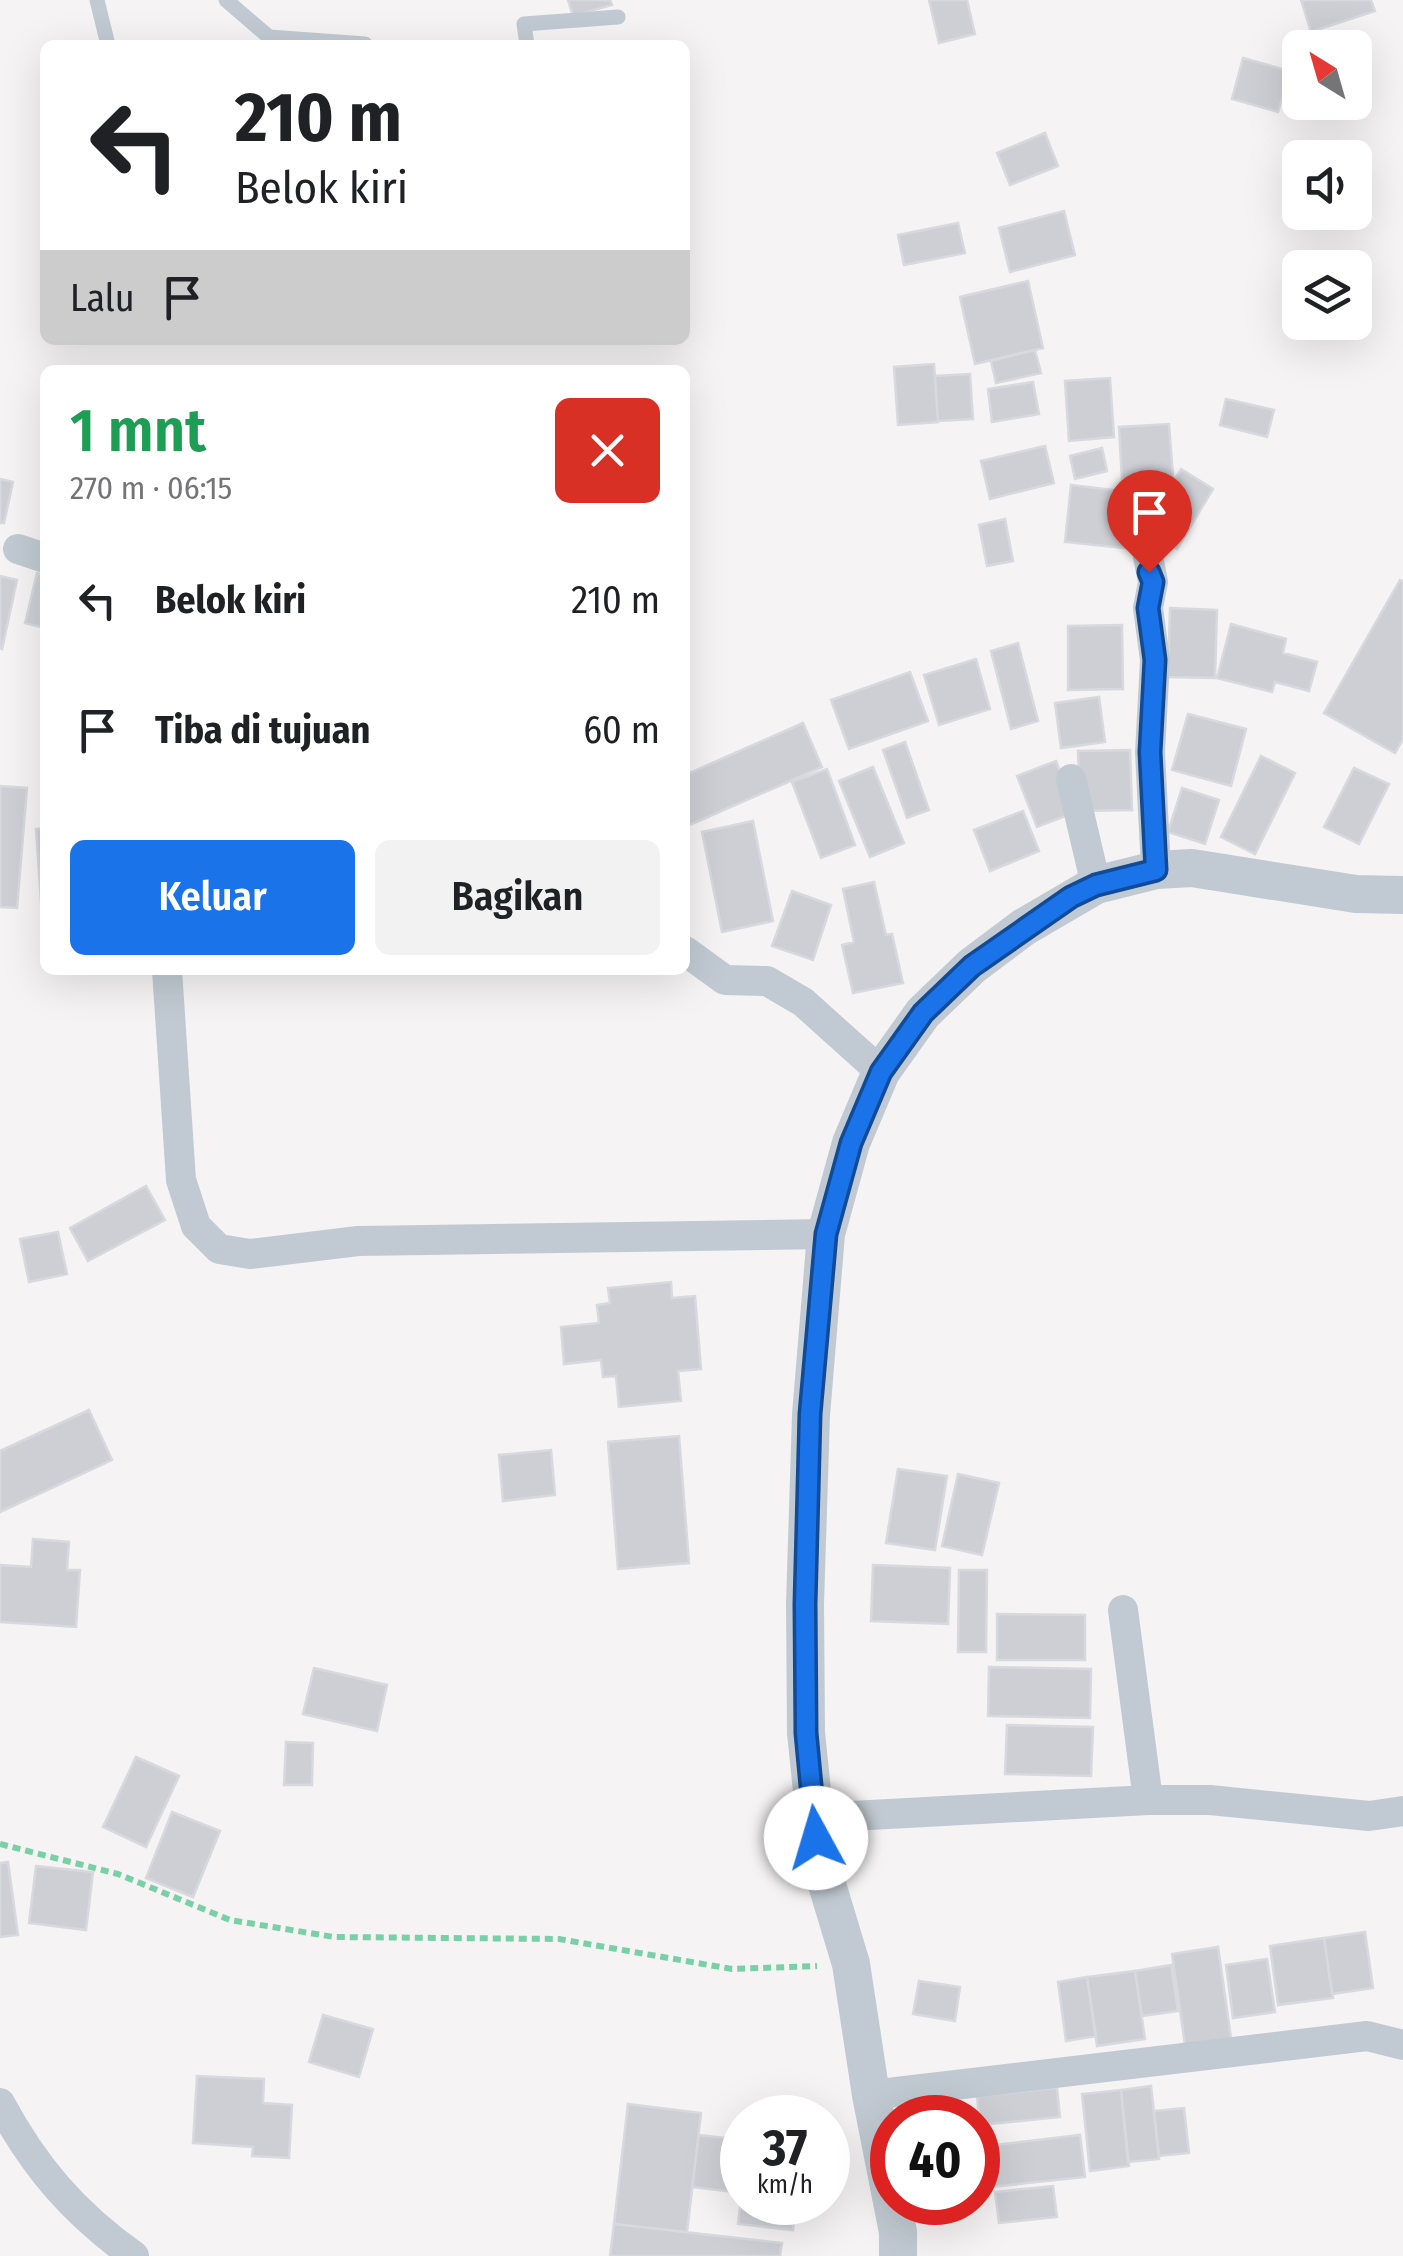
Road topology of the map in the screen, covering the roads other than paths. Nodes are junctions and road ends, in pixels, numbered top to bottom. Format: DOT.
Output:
graph roads {
  1 [pos="98,0"];
  2 [pos="226,0"];
  3 [pos="618,17"];
  4 [pos="107,40"];
  5 [pos="310,40"];
  6 [pos="526,40"];
  7 [pos="1146,546"];
  8 [pos="1070,779"];
  9 [pos="1156,870"];
  10 [pos="1096,885"];
  11 [pos="1403,895"];
  12 [pos="690,955"];
  13 [pos="168,975"];
  14 [pos="881,1072"];
  15 [pos="826,1234"];
  16 [pos="1123,1610"];
  17 [pos="1148,1800"];
  18 [pos="1403,1811"];
  19 [pos="814,1818"];
  20 [pos="1403,2045"];
  21 [pos="872,2095"];
  22 [pos="880,2095"];
  23 [pos="0,2103"];
  24 [pos="897,2225"];
  25 [pos="134,2256"];
  26 [pos="898,2256"];
  1 -- 4 [label="lane"];
  2 -- 5 [label="lane"];
  3 -- 6 [label="lane"];
  7 -- 9 [label="street"];
  8 -- 10 [label="street"];
  9 -- 10 [label="street"];
  9 -- 11 [label="street"];
  10 -- 14 [label="street"];
  12 -- 14 [label="street"];
  13 -- 15 [label="street"];
  14 -- 15 [label="street"];
  15 -- 19 [label="street"];
  16 -- 17 [label="street"];
  17 -- 18 [label="street"];
  17 -- 19 [label="street"];
  19 -- 21 [label="street"];
  20 -- 22 [label="street"];
  23 -- 25 [label="street"];
  24 -- 26 [label="street"];
}
